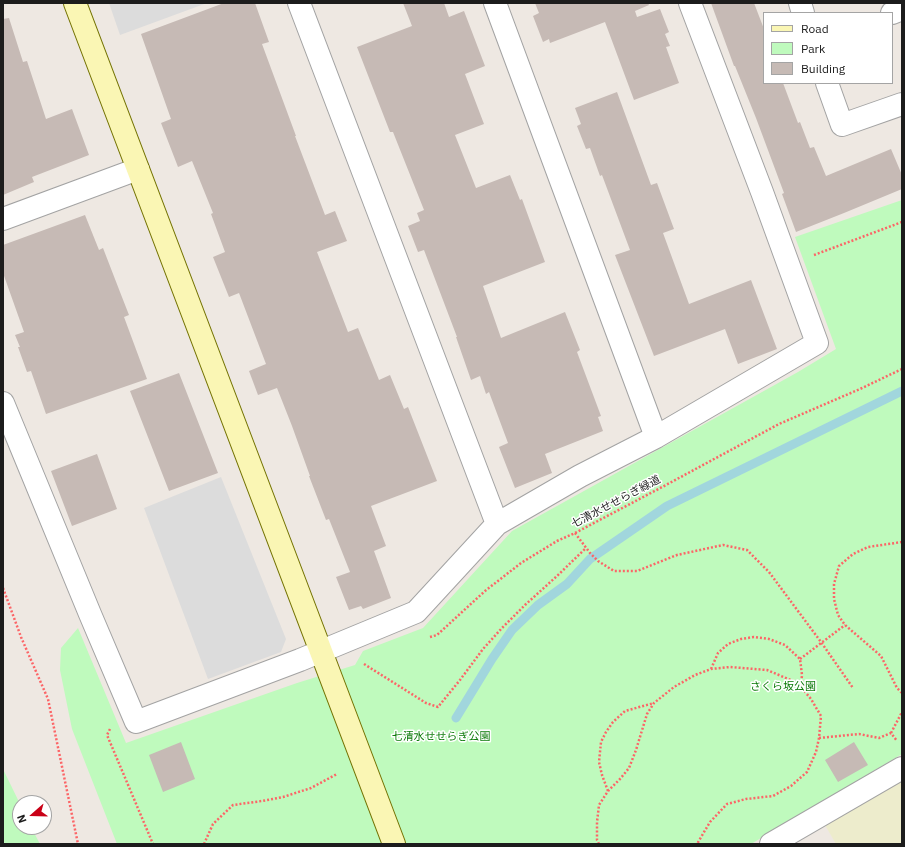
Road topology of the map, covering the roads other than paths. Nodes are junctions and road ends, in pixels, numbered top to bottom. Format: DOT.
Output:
graph roads {
  1 [pos="75,3"];
  2 [pos="299,3"];
  3 [pos="495,3"];
  4 [pos="690,3"];
  5 [pos="827,84"];
  6 [pos="902,104"];
  7 [pos="138,169"];
  8 [pos="3,219"];
  9 [pos="3,403"];
  10 [pos="656,437"];
  11 [pos="497,524"];
  12 [pos="320,651"];
  13 [pos="902,768"];
  14 [pos="394,844"];
  15 [pos="771,844"];
  1 -- 7 [label="street"];
  2 -- 11 [label="street"];
  3 -- 10 [label="street"];
  4 -- 10 [label="street"];
  5 -- 6 [label="street"];
  7 -- 8 [label="street"];
  7 -- 12 [label="street"];
  9 -- 12 [label="street"];
  10 -- 11 [label="street"];
  11 -- 12 [label="street"];
  12 -- 14 [label="street"];
  13 -- 15 [label="street"];
}
